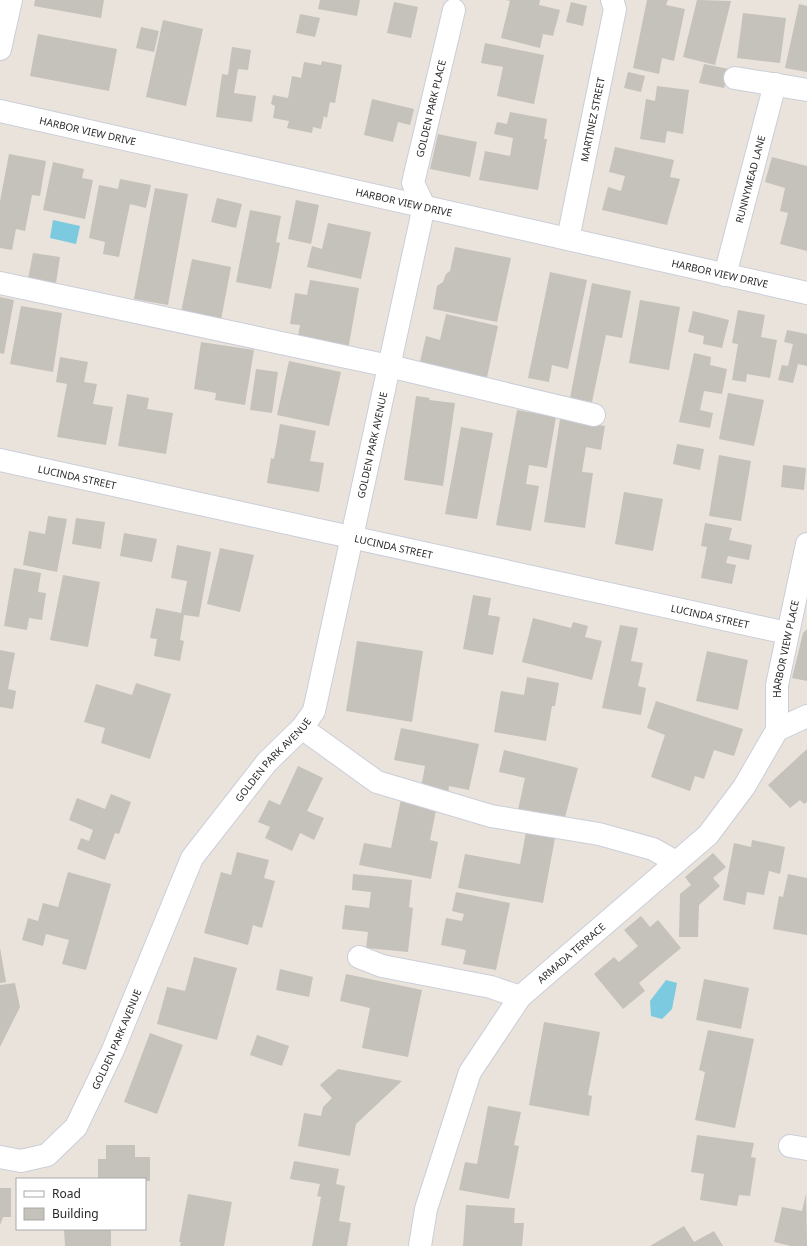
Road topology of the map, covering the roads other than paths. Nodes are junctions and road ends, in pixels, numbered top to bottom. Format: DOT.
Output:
graph roads {
  1 [pos="11,0"];
  2 [pos="612,0"];
  3 [pos="454,10"];
  4 [pos="0,49"];
  5 [pos="735,78"];
  6 [pos="775,84"];
  7 [pos="807,90"];
  8 [pos="0,111"];
  9 [pos="424,206"];
  10 [pos="568,239"];
  11 [pos="725,275"];
  12 [pos="0,283"];
  13 [pos="807,293"];
  14 [pos="389,366"];
  15 [pos="594,415"];
  16 [pos="0,460"];
  17 [pos="352,538"];
  18 [pos="807,544"];
  19 [pos="787,633"];
  20 [pos="807,716"];
  21 [pos="302,728"];
  22 [pos="777,730"];
  23 [pos="676,862"];
  24 [pos="359,957"];
  25 [pos="520,997"];
  26 [pos="0,1157"];
  27 [pos="420,1246"];
  1 -- 4 [label="street"];
  2 -- 10 [label="street, MARTINEZ STREET"];
  3 -- 9 [label="street, GOLDEN PARK PLACE"];
  5 -- 6 [label="street"];
  6 -- 7 [label="street"];
  6 -- 11 [label="street, RUNNYMEAD LANE"];
  8 -- 9 [label="street, HARBOR VIEW DRIVE"];
  9 -- 10 [label="street, HARBOR VIEW DRIVE"];
  9 -- 14 [label="street, GOLDEN PARK AVENUE"];
  10 -- 11 [label="street, HARBOR VIEW DRIVE"];
  11 -- 13 [label="street, HARBOR VIEW DRIVE"];
  12 -- 14 [label="street"];
  14 -- 15 [label="street"];
  14 -- 17 [label="street, GOLDEN PARK AVENUE"];
  16 -- 17 [label="street, LUCINDA STREET"];
  17 -- 19 [label="street, LUCINDA STREET"];
  17 -- 21 [label="street, GOLDEN PARK AVENUE"];
  18 -- 19 [label="street, HARBOR VIEW PLACE"];
  19 -- 22 [label="street, HARBOR VIEW PLACE"];
  20 -- 22 [label="street"];
  21 -- 23 [label="street"];
  21 -- 26 [label="street, GOLDEN PARK AVENUE"];
  22 -- 23 [label="street, ARMADA TERRACE"];
  23 -- 25 [label="street, ARMADA TERRACE"];
  24 -- 25 [label="street"];
  25 -- 27 [label="street, ARMADA TERRACE"];
}
